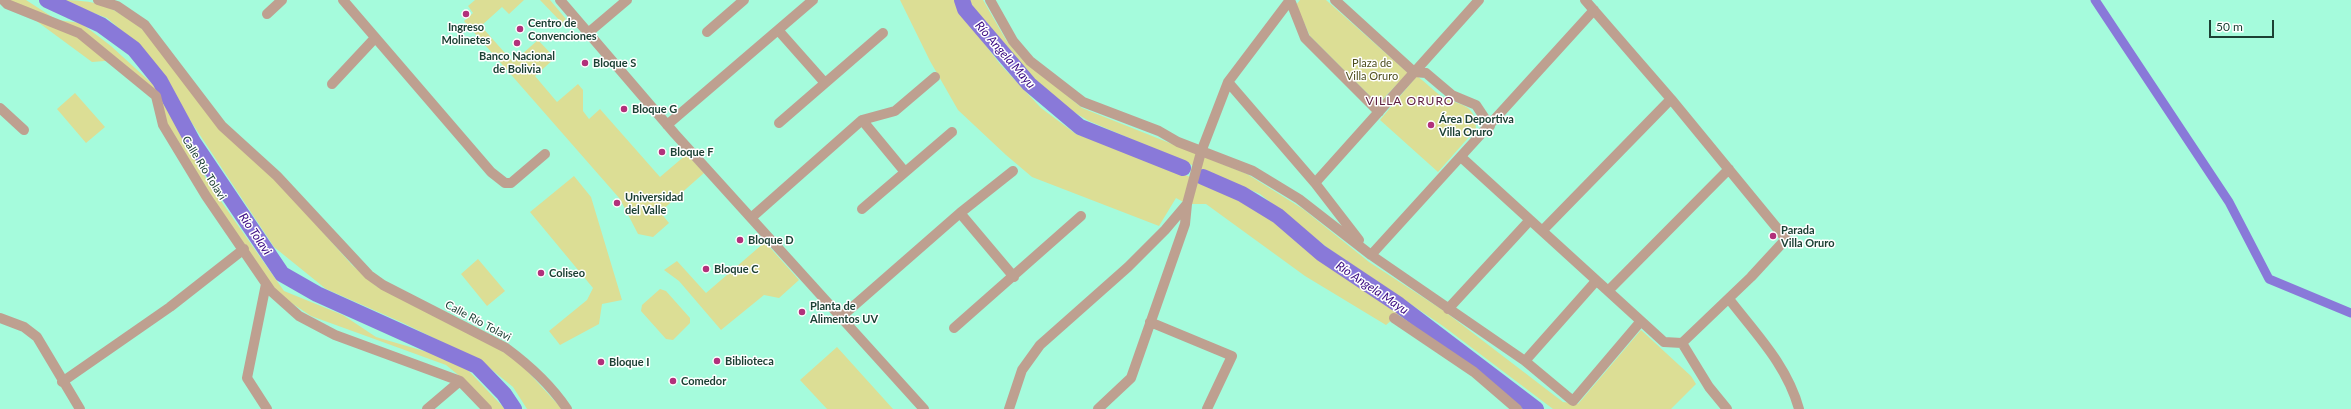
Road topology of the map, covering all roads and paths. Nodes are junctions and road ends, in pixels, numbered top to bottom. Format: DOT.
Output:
graph roads {
  1 [pos="98,0"];
  2 [pos="282,0"];
  3 [pos="343,0"];
  4 [pos="560,0"];
  5 [pos="627,0"];
  6 [pos="744,0"];
  7 [pos="813,0"];
  8 [pos="990,0"];
  9 [pos="1290,0"];
  10 [pos="1335,0"];
  11 [pos="1585,0"];
  12 [pos="1473,2"];
  13 [pos="3,5"];
  14 [pos="1594,10"];
  15 [pos="267,14"];
  16 [pos="778,30"];
  17 [pos="707,32"];
  18 [pos="588,33"];
  19 [pos="883,33"];
  20 [pos="375,38"];
  21 [pos="1414,72"];
  22 [pos="935,77"];
  23 [pos="1228,82"];
  24 [pos="825,83"];
  25 [pos="332,84"];
  26 [pos="1671,99"];
  27 [pos="0,108"];
  28 [pos="1379,112"];
  29 [pos="862,120"];
  30 [pos="779,123"];
  31 [pos="667,125"];
  32 [pos="1490,126"];
  33 [pos="24,130"];
  34 [pos="952,132"];
  35 [pos="1201,152"];
  36 [pos="545,154"];
  37 [pos="1461,157"];
  38 [pos="1729,169"];
  39 [pos="1013,171"];
  40 [pos="906,172"];
  41 [pos="1315,183"];
  42 [pos="1187,204"];
  43 [pos="862,209"];
  44 [pos="960,213"];
  45 [pos="1081,216"];
  46 [pos="751,218"];
  47 [pos="1530,220"];
  48 [pos="1542,231"];
  49 [pos="244,249"];
  50 [pos="1371,255"];
  51 [pos="1014,277"];
  52 [pos="1596,281"];
  53 [pos="266,284"];
  54 [pos="1608,291"];
  55 [pos="1729,299"];
  56 [pos="1448,309"];
  57 [pos="841,317"];
  58 [pos="0,318"];
  59 [pos="1394,318"];
  60 [pos="1641,321"];
  61 [pos="1150,322"];
  62 [pos="954,328"];
  63 [pos="1682,343"];
  64 [pos="1524,360"];
  65 [pos="460,380"];
  66 [pos="62,382"];
  67 [pos="80,409"];
  68 [pos="267,409"];
  69 [pos="427,409"];
  70 [pos="487,409"];
  71 [pos="567,409"];
  72 [pos="924,409"];
  73 [pos="1009,409"];
  74 [pos="1098,409"];
  75 [pos="1207,409"];
  76 [pos="1517,409"];
  77 [pos="1727,409"];
  78 [pos="1798,409"];
  1 -- 71 [label="street, Calle Río Tolavi"];
  2 -- 15 [label="street"];
  3 -- 20 [label="street"];
  4 -- 18 [label="street"];
  5 -- 18 [label="street"];
  6 -- 17 [label="street"];
  7 -- 16 [label="street"];
  8 -- 35 [label="street"];
  9 -- 23 [label="street"];
  9 -- 28 [label="street"];
  10 -- 21 [label="street"];
  11 -- 14 [label="street"];
  12 -- 21 [label="street"];
  13 -- 49 [label="street, Calle Río Tolavi"];
  14 -- 26 [label="street"];
  14 -- 32 [label="street"];
  16 -- 24 [label="street"];
  16 -- 31 [label="street"];
  18 -- 31 [label="street"];
  19 -- 24 [label="street"];
  20 -- 25 [label="street"];
  20 -- 36 [label="street"];
  21 -- 28 [label="street"];
  21 -- 32 [label="street"];
  22 -- 29 [label="street"];
  23 -- 35 [label="street"];
  23 -- 41 [label="street"];
  24 -- 30 [label="street"];
  26 -- 38 [label="street"];
  26 -- 48 [label="street"];
  27 -- 33 [label="street"];
  28 -- 41 [label="street"];
  29 -- 40 [label="street"];
  29 -- 46 [label="street"];
  31 -- 46 [label="street"];
  32 -- 37 [label="street"];
  34 -- 40 [label="street"];
  35 -- 42 [label="street"];
  35 -- 50 [label="street"];
  37 -- 47 [label="street"];
  37 -- 50 [label="street"];
  38 -- 54 [label="street"];
  38 -- 55 [label="street"];
  39 -- 44 [label="street"];
  40 -- 43 [label="street"];
  41 -- 50 [label="street"];
  42 -- 61 [label="street"];
  42 -- 73 [label="street"];
  44 -- 51 [label="street"];
  44 -- 57 [label="street"];
  45 -- 51 [label="street"];
  46 -- 57 [label="street"];
  47 -- 48 [label="street"];
  47 -- 56 [label="street"];
  48 -- 52 [label="street"];
  49 -- 53 [label="street, Calle Río Tolavi"];
  49 -- 66 [label="street"];
  50 -- 56 [label="street"];
  51 -- 62 [label="street"];
  52 -- 54 [label="street"];
  52 -- 64 [label="street"];
  53 -- 65 [label="street, Calle Río Tolavi"];
  53 -- 68 [label="street"];
  54 -- 60 [label="street"];
  55 -- 63 [label="street"];
  55 -- 78 [label="street"];
  56 -- 64 [label="street"];
  57 -- 72 [label="street"];
  58 -- 66 [label="street"];
  59 -- 76 [label="street"];
  60 -- 63 [label="street"];
  60 -- 64 [label="street"];
  61 -- 74 [label="street"];
  61 -- 75 [label="street"];
  63 -- 77 [label="street"];
  65 -- 69 [label="street"];
  65 -- 70 [label="street, Calle Río Tolavi"];
  66 -- 67 [label="street"];
}
